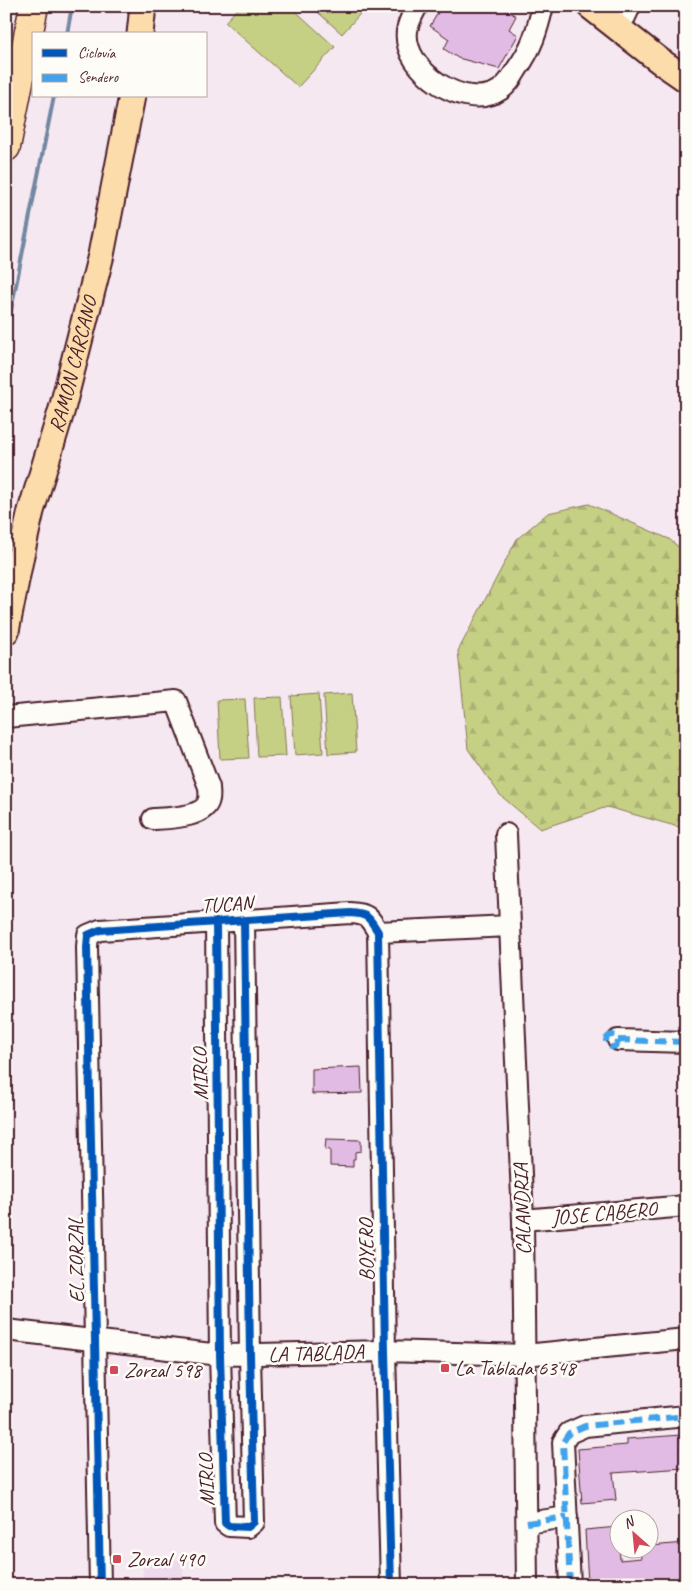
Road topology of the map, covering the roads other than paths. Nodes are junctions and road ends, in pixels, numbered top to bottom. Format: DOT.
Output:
graph roads {
  1 [pos="34,6"];
  2 [pos="143,6"];
  3 [pos="417,6"];
  4 [pos="543,6"];
  5 [pos="590,6"];
  6 [pos="622,10"];
  7 [pos="140,32"];
  8 [pos="686,66"];
  9 [pos="686,79"];
  10 [pos="132,98"];
  11 [pos="6,147"];
  12 [pos="6,631"];
  13 [pos="6,717"];
  14 [pos="153,819"];
  15 [pos="506,834"];
  16 [pos="244,920"];
  17 [pos="216,922"];
  18 [pos="373,924"];
  19 [pos="510,926"];
  20 [pos="88,935"];
  21 [pos="618,1040"];
  22 [pos="686,1042"];
  23 [pos="686,1206"];
  24 [pos="523,1220"];
  25 [pos="6,1330"];
  26 [pos="686,1339"];
  27 [pos="95,1340"];
  28 [pos="385,1351"];
  29 [pos="525,1354"];
  30 [pos="220,1355"];
  31 [pos="250,1355"];
  32 [pos="686,1416"];
  33 [pos="566,1517"];
  34 [pos="527,1522"];
  35 [pos="100,1585"];
  36 [pos="391,1585"];
  37 [pos="527,1585"];
  38 [pos="570,1585"];
  1 -- 11 [label="highway"];
  2 -- 7 [label="main road"];
  3 -- 4 [label="street"];
  5 -- 9 [label="main road"];
  6 -- 8 [label="main road"];
  10 -- 12 [label="main road, RAMÓN CÁRCANO"];
  13 -- 14 [label="street"];
  15 -- 19 [label="street, CALANDRIA"];
  16 -- 17 [label="street, TUCAN"];
  16 -- 18 [label="street, TUCAN"];
  16 -- 31 [label="street, MIRLO"];
  17 -- 20 [label="street, TUCAN"];
  17 -- 30 [label="street, MIRLO"];
  18 -- 19 [label="street, TUCAN"];
  18 -- 28 [label="street, BOYERO"];
  19 -- 24 [label="street, CALANDRIA"];
  20 -- 27 [label="street, EL ZORZAL"];
  21 -- 22 [label="street"];
  23 -- 24 [label="street, JOSE CABERO"];
  24 -- 29 [label="street, CALANDRIA"];
  25 -- 27 [label="street, LA TABLADA"];
  26 -- 29 [label="street, LA TABLADA"];
  27 -- 30 [label="street, LA TABLADA"];
  27 -- 35 [label="street, EL ZORZAL"];
  28 -- 29 [label="street, LA TABLADA"];
  28 -- 31 [label="street, LA TABLADA"];
  28 -- 36 [label="street, BOYERO"];
  29 -- 34 [label="street, CALANDRIA"];
  30 -- 31 [label="street, LA TABLADA"];
  30 -- 31 [label="street, MIRLO"];
  32 -- 33 [label="street"];
  33 -- 34 [label="street"];
  33 -- 38 [label="street"];
  34 -- 37 [label="street, CALANDRIA"];
}
